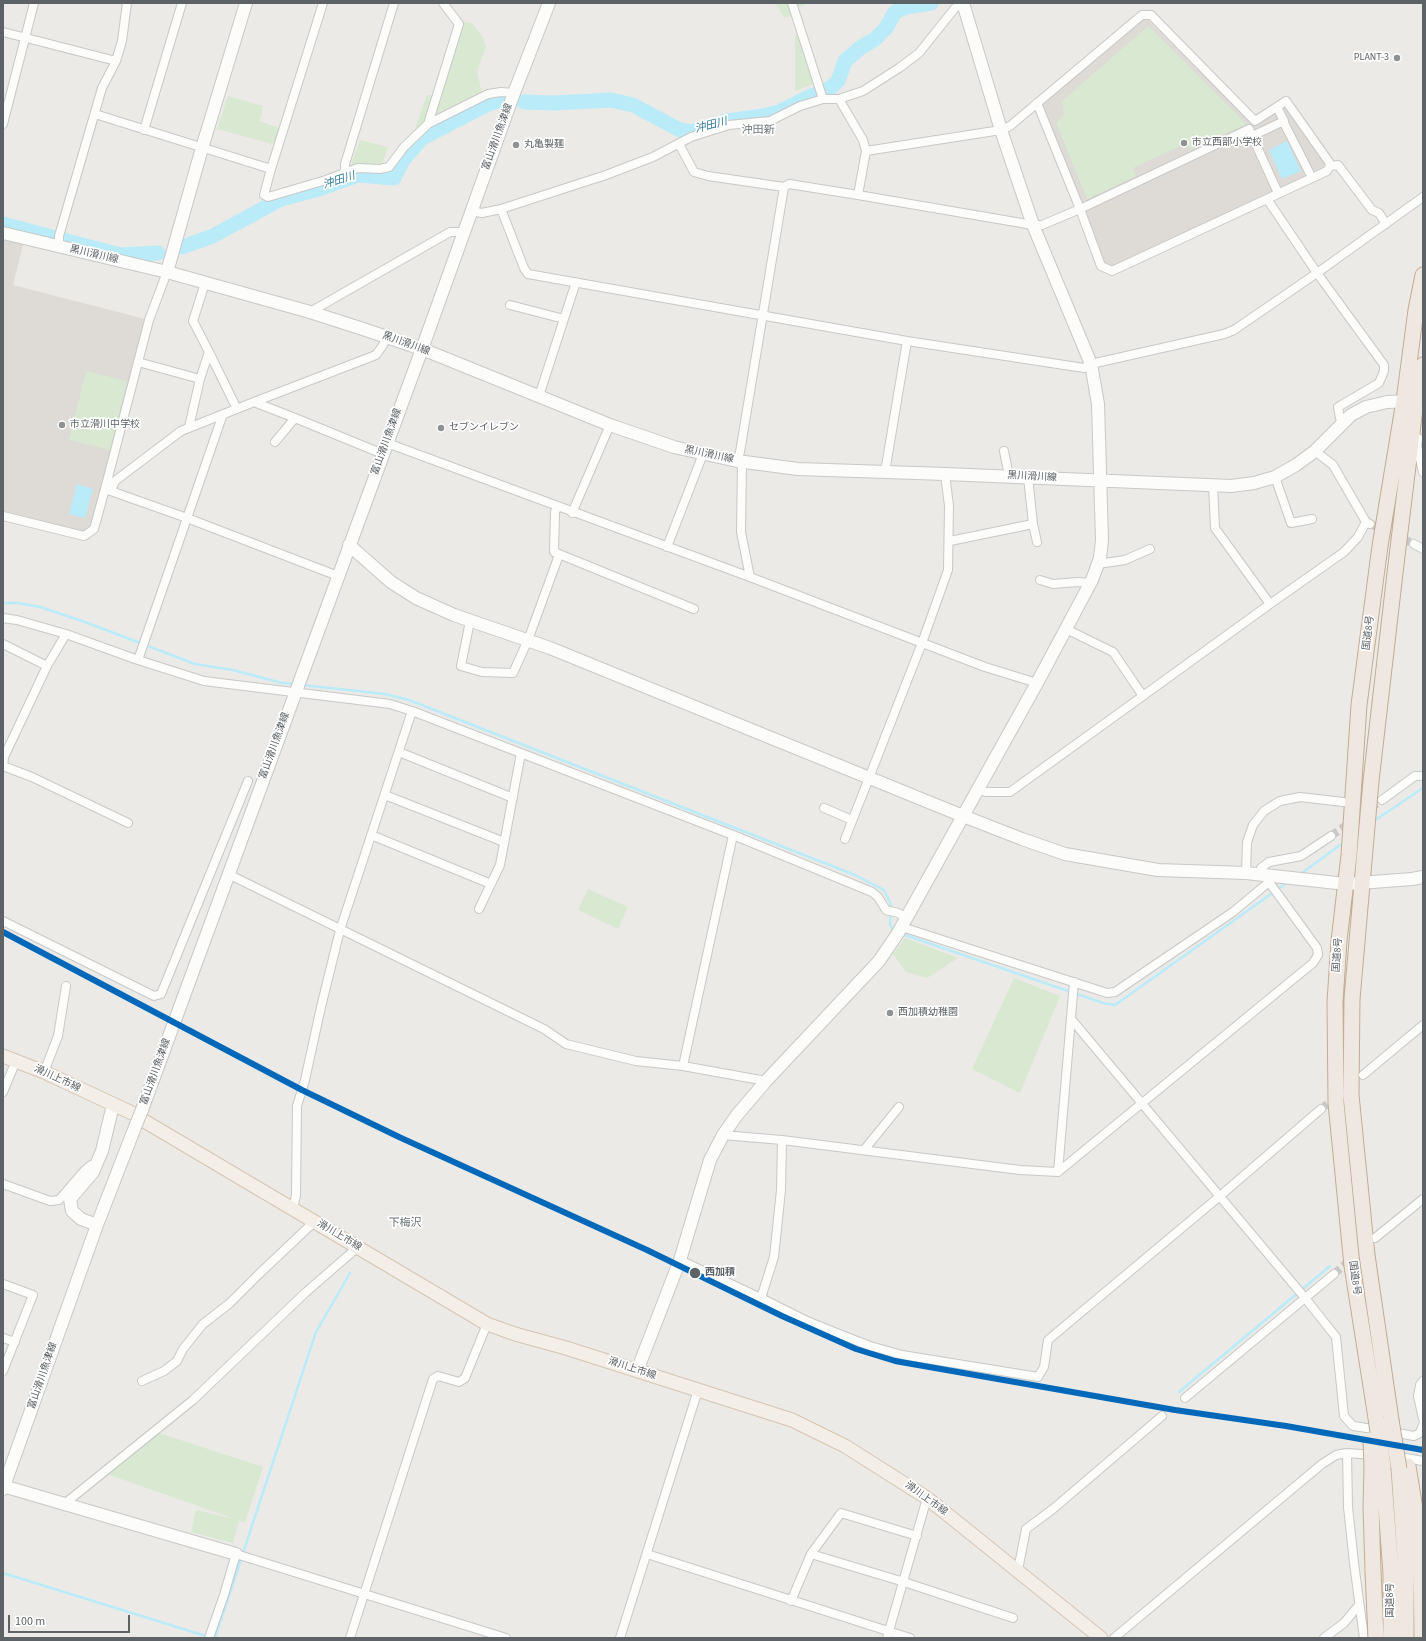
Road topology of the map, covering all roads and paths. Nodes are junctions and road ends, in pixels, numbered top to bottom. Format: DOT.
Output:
graph roads {
  1 [pos="34,3"];
  2 [pos="127,3"];
  3 [pos="182,3"];
  4 [pos="246,3"];
  5 [pos="323,3"];
  6 [pos="394,3"];
  7 [pos="443,3"];
  8 [pos="549,3"];
  9 [pos="792,3"];
  10 [pos="962,3"];
  11 [pos="3,32"];
  12 [pos="25,38"];
  13 [pos="116,61"];
  14 [pos="514,93"];
  15 [pos="823,99"];
  16 [pos="840,99"];
  17 [pos="1037,103"];
  18 [pos="1277,107"];
  19 [pos="94,114"];
  20 [pos="1283,121"];
  21 [pos="3,124"];
  22 [pos="428,124"];
  23 [pos="144,130"];
  24 [pos="1001,130"];
  25 [pos="1252,136"];
  26 [pos="679,144"];
  27 [pos="202,148"];
  28 [pos="866,152"];
  29 [pos="1330,166"];
  30 [pos="271,169"];
  31 [pos="1309,172"];
  32 [pos="345,173"];
  33 [pos="784,187"];
  34 [pos="1278,193"];
  35 [pos="858,195"];
  36 [pos="1423,197"];
  37 [pos="1267,199"];
  38 [pos="501,208"];
  39 [pos="1080,209"];
  40 [pos="471,211"];
  41 [pos="1386,224"];
  42 [pos="1033,225"];
  43 [pos="3,232"];
  44 [pos="463,232"];
  45 [pos="59,247"];
  46 [pos="167,272"];
  47 [pos="1317,273"];
  48 [pos="1423,275"];
  49 [pos="576,282"];
  50 [pos="205,283"];
  51 [pos="510,305"];
  52 [pos="310,312"];
  53 [pos="763,314"];
  54 [pos="564,319"];
  55 [pos="386,337"];
  56 [pos="907,341"];
  57 [pos="422,349"];
  58 [pos="209,352"];
  59 [pos="138,362"];
  60 [pos="1091,364"];
  61 [pos="1423,365"];
  62 [pos="200,379"];
  63 [pos="539,396"];
  64 [pos="1417,400"];
  65 [pos="254,402"];
  66 [pos="237,409"];
  67 [pos="223,414"];
  68 [pos="295,418"];
  69 [pos="1342,423"];
  70 [pos="610,425"];
  71 [pos="189,427"];
  72 [pos="275,442"];
  73 [pos="385,449"];
  74 [pos="1004,451"];
  75 [pos="1315,451"];
  76 [pos="703,454"];
  77 [pos="740,461"];
  78 [pos="885,472"];
  79 [pos="1423,472"];
  80 [pos="946,474"];
  81 [pos="1009,476"];
  82 [pos="1028,477"];
  83 [pos="1275,477"];
  84 [pos="1099,481"];
  85 [pos="1213,485"];
  86 [pos="108,490"];
  87 [pos="557,507"];
  88 [pos="572,513"];
  89 [pos="3,516"];
  90 [pos="187,518"];
  91 [pos="1312,519"];
  92 [pos="1033,524"];
  93 [pos="950,541"];
  94 [pos="1037,542"];
  95 [pos="1414,544"];
  96 [pos="349,545"];
  97 [pos="667,548"];
  98 [pos="1423,549"];
  99 [pos="1150,550"];
  100 [pos="559,555"];
  101 [pos="1098,564"];
  102 [pos="338,576"];
  103 [pos="750,578"];
  104 [pos="1040,580"];
  105 [pos="1091,583"];
  106 [pos="1270,604"];
  107 [pos="694,609"];
  108 [pos="3,618"];
  109 [pos="470,621"];
  110 [pos="1066,629"];
  111 [pos="66,634"];
  112 [pos="528,640"];
  113 [pos="922,643"];
  114 [pos="3,644"];
  115 [pos="138,660"];
  116 [pos="47,666"];
  117 [pos="1038,684"];
  118 [pos="294,693"];
  119 [pos="1143,696"];
  120 [pos="412,711"];
  121 [pos="399,752"];
  122 [pos="521,753"];
  123 [pos="3,766"];
  124 [pos="1423,776"];
  125 [pos="869,777"];
  126 [pos="248,781"];
  127 [pos="977,789"];
  128 [pos="384,795"];
  129 [pos="513,798"];
  130 [pos="1382,800"];
  131 [pos="1352,803"];
  132 [pos="824,808"];
  133 [pos="962,816"];
  134 [pos="852,820"];
  135 [pos="128,823"];
  136 [pos="371,835"];
  137 [pos="734,835"];
  138 [pos="1331,836"];
  139 [pos="845,839"];
  140 [pos="504,842"];
  141 [pos="1246,873"];
  142 [pos="228,874"];
  143 [pos="1423,877"];
  144 [pos="1266,878"];
  145 [pos="1362,883"];
  146 [pos="491,884"];
  147 [pos="1346,884"];
  148 [pos="479,909"];
  149 [pos="3,920"];
  150 [pos="904,922"];
  151 [pos="340,930"];
  152 [pos="1074,982"];
  153 [pos="66,986"];
  154 [pos="1072,1020"];
  155 [pos="1423,1025"];
  156 [pos="3,1056"];
  157 [pos="16,1061"];
  158 [pos="683,1066"];
  159 [pos="44,1072"];
  160 [pos="1363,1075"];
  161 [pos="766,1081"];
  162 [pos="3,1092"];
  163 [pos="1143,1104"];
  164 [pos="113,1105"];
  165 [pos="899,1107"];
  166 [pos="1321,1109"];
  167 [pos="132,1113"];
  168 [pos="146,1122"];
  169 [pos="723,1135"];
  170 [pos="782,1140"];
  171 [pos="864,1150"];
  172 [pos="96,1165"];
  173 [pos="1058,1172"];
  174 [pos="3,1184"];
  175 [pos="1220,1196"];
  176 [pos="1423,1199"];
  177 [pos="293,1208"];
  178 [pos="315,1221"];
  179 [pos="97,1225"];
  180 [pos="1376,1238"];
  181 [pos="358,1247"];
  182 [pos="680,1260"];
  183 [pos="1334,1274"];
  184 [pos="3,1284"];
  185 [pos="761,1298"];
  186 [pos="1305,1298"];
  187 [pos="487,1324"];
  188 [pos="3,1338"];
  189 [pos="14,1342"];
  190 [pos="3,1371"];
  191 [pos="637,1371"];
  192 [pos="142,1381"];
  193 [pos="1423,1381"];
  194 [pos="698,1390"];
  195 [pos="1185,1398"];
  196 [pos="1162,1416"];
  197 [pos="1423,1419"];
  198 [pos="1423,1426"];
  199 [pos="1347,1453"];
  200 [pos="1423,1460"];
  201 [pos="1378,1467"];
  202 [pos="1403,1467"];
  203 [pos="3,1487"];
  204 [pos="927,1498"];
  205 [pos="63,1505"];
  206 [pos="917,1536"];
  207 [pos="236,1554"];
  208 [pos="647,1554"];
  209 [pos="811,1554"];
  210 [pos="1018,1570"];
  211 [pos="1399,1573"];
  212 [pos="904,1582"];
  213 [pos="1423,1589"];
  214 [pos="365,1594"];
  215 [pos="1358,1594"];
  216 [pos="791,1601"];
  217 [pos="1359,1605"];
  218 [pos="1013,1618"];
  219 [pos="888,1635"];
  220 [pos="1421,1635"];
  221 [pos="209,1638"];
  222 [pos="350,1638"];
  223 [pos="506,1638"];
  224 [pos="620,1638"];
  225 [pos="910,1638"];
  226 [pos="1101,1638"];
  227 [pos="1114,1638"];
  228 [pos="1324,1638"];
  229 [pos="1364,1638"];
  230 [pos="1376,1638"];
  231 [pos="1392,1638"];
  232 [pos="1406,1638"];
  1 -- 12 [label="street"];
  2 -- 13 [label="street"];
  3 -- 23 [label="street"];
  4 -- 27 [label="street"];
  5 -- 30 [label="street"];
  6 -- 32 [label="street"];
  7 -- 22 [label="street"];
  8 -- 14 [label="street, 富山滑川魚津線"];
  9 -- 15 [label="street"];
  10 -- 16 [label="street"];
  10 -- 24 [label="street"];
  11 -- 12 [label="street"];
  12 -- 13 [label="street"];
  12 -- 21 [label="street"];
  13 -- 19 [label="street"];
  14 -- 22 [label="street"];
  14 -- 40 [label="street, 富山滑川魚津線"];
  15 -- 16 [label="street"];
  15 -- 26 [label="street"];
  16 -- 28 [label="street"];
  17 -- 18 [label="street"];
  17 -- 24 [label="street"];
  17 -- 39 [label="street"];
  18 -- 20 [label="street"];
  18 -- 29 [label="street"];
  19 -- 23 [label="street"];
  19 -- 45 [label="street"];
  20 -- 25 [label="street"];
  20 -- 31 [label="street"];
  22 -- 32 [label="street"];
  23 -- 27 [label="street"];
  24 -- 28 [label="street"];
  24 -- 42 [label="street"];
  25 -- 34 [label="street"];
  25 -- 39 [label="street"];
  26 -- 33 [label="street"];
  26 -- 38 [label="street"];
  27 -- 30 [label="street"];
  27 -- 46 [label="street"];
  28 -- 35 [label="street"];
  29 -- 34 [label="street"];
  29 -- 41 [label="street"];
  30 -- 32 [label="street"];
  33 -- 35 [label="street"];
  33 -- 53 [label="street"];
  34 -- 37 [label="street"];
  35 -- 42 [label="street"];
  36 -- 41 [label="street"];
  37 -- 39 [label="street"];
  37 -- 47 [label="street"];
  38 -- 40 [label="street"];
  38 -- 49 [label="street"];
  39 -- 42 [label="street"];
  40 -- 44 [label="street, 富山滑川魚津線"];
  41 -- 47 [label="street"];
  42 -- 60 [label="street"];
  43 -- 45 [label="street, 黒川滑川線"];
  44 -- 52 [label="street"];
  44 -- 57 [label="street, 富山滑川魚津線"];
  45 -- 46 [label="street, 黒川滑川線"];
  46 -- 50 [label="street, 黒川滑川線"];
  46 -- 59 [label="street"];
  47 -- 60 [label="street"];
  47 -- 69 [label="street"];
  48 -- 64 [label="highway, 国道8号"];
  49 -- 53 [label="street"];
  49 -- 54 [label="street"];
  50 -- 52 [label="street, 黒川滑川線"];
  50 -- 58 [label="street"];
  51 -- 54 [label="street"];
  52 -- 55 [label="street, 黒川滑川線"];
  53 -- 56 [label="street"];
  53 -- 77 [label="street"];
  54 -- 63 [label="street"];
  55 -- 57 [label="street, 黒川滑川線"];
  55 -- 65 [label="street"];
  56 -- 60 [label="street"];
  56 -- 78 [label="street"];
  57 -- 63 [label="street, 黒川滑川線"];
  57 -- 73 [label="street, 富山滑川魚津線"];
  58 -- 62 [label="street"];
  58 -- 66 [label="street"];
  59 -- 62 [label="street"];
  59 -- 86 [label="street"];
  60 -- 84 [label="street"];
  61 -- 64 [label="highway, 国道8号"];
  62 -- 71 [label="street"];
  63 -- 70 [label="street, 黒川滑川線"];
  64 -- 69 [label="street, 黒川滑川線"];
  64 -- 79 [label="street"];
  64 -- 131 [label="highway, 国道8号"];
  64 -- 145 [label="highway, 国道8号"];
  65 -- 66 [label="street"];
  65 -- 68 [label="street"];
  66 -- 67 [label="street"];
  67 -- 71 [label="street"];
  67 -- 90 [label="street"];
  68 -- 72 [label="street"];
  68 -- 73 [label="street"];
  69 -- 75 [label="street, 黒川滑川線"];
  70 -- 76 [label="street, 黒川滑川線"];
  70 -- 88 [label="street"];
  71 -- 86 [label="street"];
  73 -- 87 [label="street"];
  73 -- 96 [label="street, 富山滑川魚津線"];
  74 -- 81 [label="street"];
  75 -- 83 [label="street, 黒川滑川線"];
  75 -- 106 [label="street"];
  76 -- 77 [label="street, 黒川滑川線"];
  76 -- 97 [label="street"];
  77 -- 78 [label="street, 黒川滑川線"];
  77 -- 103 [label="street"];
  78 -- 80 [label="street, 黒川滑川線"];
  80 -- 81 [label="street, 黒川滑川線"];
  80 -- 93 [label="street"];
  81 -- 82 [label="street, 黒川滑川線"];
  82 -- 84 [label="street, 黒川滑川線"];
  82 -- 92 [label="street"];
  83 -- 85 [label="street, 黒川滑川線"];
  83 -- 91 [label="street"];
  84 -- 85 [label="street, 黒川滑川線"];
  84 -- 101 [label="street"];
  85 -- 106 [label="street"];
  86 -- 89 [label="street"];
  86 -- 90 [label="street"];
  87 -- 88 [label="street"];
  87 -- 100 [label="street"];
  88 -- 97 [label="street"];
  90 -- 102 [label="street"];
  90 -- 115 [label="street"];
  92 -- 93 [label="street"];
  92 -- 94 [label="street"];
  93 -- 113 [label="street"];
  95 -- 98 [label="street"];
  96 -- 102 [label="street, 富山滑川魚津線"];
  96 -- 109 [label="street"];
  97 -- 103 [label="street"];
  99 -- 101 [label="street"];
  100 -- 107 [label="street"];
  100 -- 112 [label="street"];
  101 -- 105 [label="street"];
  102 -- 118 [label="street, 富山滑川魚津線"];
  103 -- 113 [label="street"];
  104 -- 105 [label="street"];
  105 -- 110 [label="street"];
  106 -- 119 [label="street"];
  108 -- 111 [label="street"];
  109 -- 112 [label="street"];
  109 -- 112 [label="street"];
  110 -- 117 [label="street"];
  110 -- 119 [label="street"];
  111 -- 115 [label="street"];
  111 -- 116 [label="street"];
  112 -- 125 [label="street"];
  113 -- 117 [label="street"];
  113 -- 125 [label="street"];
  114 -- 116 [label="street"];
  115 -- 118 [label="street"];
  116 -- 123 [label="street"];
  117 -- 127 [label="street"];
  118 -- 120 [label="street"];
  118 -- 142 [label="street, 富山滑川魚津線"];
  119 -- 127 [label="street"];
  120 -- 121 [label="street"];
  120 -- 122 [label="street"];
  121 -- 128 [label="street"];
  121 -- 129 [label="street"];
  122 -- 129 [label="street"];
  122 -- 137 [label="street"];
  123 -- 135 [label="street"];
  124 -- 130 [label="street"];
  125 -- 133 [label="street"];
  125 -- 134 [label="street"];
  126 -- 149 [label="street"];
  127 -- 133 [label="street"];
  128 -- 136 [label="street"];
  128 -- 140 [label="street"];
  129 -- 140 [label="street"];
  131 -- 141 [label="street"];
  131 -- 147 [label="highway, 国道8号"];
  132 -- 134 [label="street"];
  133 -- 141 [label="street"];
  133 -- 150 [label="street"];
  134 -- 139 [label="street"];
  136 -- 146 [label="street"];
  136 -- 151 [label="street"];
  137 -- 150 [label="street"];
  137 -- 158 [label="street"];
  138 -- 144 [label="street"];
  140 -- 146 [label="street"];
  141 -- 144 [label="street"];
  142 -- 151 [label="street"];
  142 -- 179 [label="street, 富山滑川魚津線, bridge"];
  143 -- 145 [label="street"];
  144 -- 147 [label="street"];
  144 -- 152 [label="street"];
  144 -- 163 [label="street"];
  145 -- 147 [label="street"];
  145 -- 202 [label="highway, 国道8号, bridge"];
  146 -- 148 [label="street"];
  147 -- 201 [label="highway, 国道8号, bridge"];
  150 -- 152 [label="street"];
  150 -- 161 [label="street"];
  151 -- 158 [label="street"];
  151 -- 177 [label="street"];
  152 -- 154 [label="street"];
  153 -- 159 [label="street"];
  154 -- 163 [label="street"];
  154 -- 173 [label="street"];
  155 -- 160 [label="street"];
  156 -- 157 [label="main road, 滑川上市線"];
  157 -- 159 [label="main road, 滑川上市線"];
  157 -- 162 [label="street"];
  158 -- 161 [label="street"];
  159 -- 164 [label="main road, 滑川上市線"];
  161 -- 169 [label="street"];
  163 -- 173 [label="street"];
  163 -- 175 [label="street"];
  164 -- 167 [label="main road, 滑川上市線"];
  164 -- 172 [label="street"];
  165 -- 171 [label="street"];
  166 -- 175 [label="street"];
  168 -- 177 [label="main road, 滑川上市線"];
  169 -- 170 [label="street"];
  169 -- 182 [label="street"];
  170 -- 171 [label="street"];
  170 -- 185 [label="street"];
  171 -- 173 [label="street"];
  172 -- 174 [label="street"];
  172 -- 179 [label="street"];
  175 -- 185 [label="street"];
  175 -- 186 [label="street"];
  176 -- 180 [label="street"];
  177 -- 178 [label="main road, 滑川上市線"];
  178 -- 181 [label="main road, 滑川上市線"];
  178 -- 192 [label="street"];
  179 -- 203 [label="street, 富山滑川魚津線"];
  181 -- 187 [label="main road, 滑川上市線"];
  181 -- 205 [label="street"];
  182 -- 185 [label="street"];
  182 -- 191 [label="street"];
  183 -- 186 [label="street"];
  184 -- 189 [label="street"];
  186 -- 195 [label="street"];
  186 -- 198 [label="street"];
  187 -- 191 [label="main road, 滑川上市線"];
  187 -- 214 [label="street"];
  188 -- 189 [label="street"];
  189 -- 190 [label="street"];
  191 -- 194 [label="main road, 滑川上市線"];
  193 -- 197 [label="street"];
  194 -- 204 [label="main road, 滑川上市線"];
  194 -- 208 [label="street"];
  196 -- 210 [label="street"];
  199 -- 200 [label="street"];
  199 -- 215 [label="street"];
  199 -- 227 [label="street"];
  201 -- 211 [label="highway, 国道8号"];
  201 -- 230 [label="highway, bridge"];
  202 -- 211 [label="highway, 国道8号"];
  202 -- 220 [label="highway, bridge"];
  203 -- 205 [label="street"];
  204 -- 206 [label="street"];
  204 -- 210 [label="main road, 滑川上市線"];
  205 -- 207 [label="street"];
  206 -- 209 [label="street"];
  206 -- 212 [label="street"];
  207 -- 214 [label="street"];
  207 -- 221 [label="street"];
  208 -- 216 [label="street"];
  208 -- 224 [label="street"];
  209 -- 212 [label="street"];
  209 -- 216 [label="street"];
  210 -- 226 [label="main road, 滑川上市線"];
  211 -- 231 [label="highway, 国道8号, bridge"];
  211 -- 232 [label="highway, 国道8号, bridge"];
  212 -- 218 [label="street"];
  212 -- 219 [label="street"];
  213 -- 215 [label="street"];
  214 -- 222 [label="street"];
  214 -- 223 [label="street"];
  215 -- 217 [label="street"];
  216 -- 219 [label="street"];
  217 -- 228 [label="street"];
  217 -- 229 [label="street"];
  219 -- 225 [label="street"];
}
